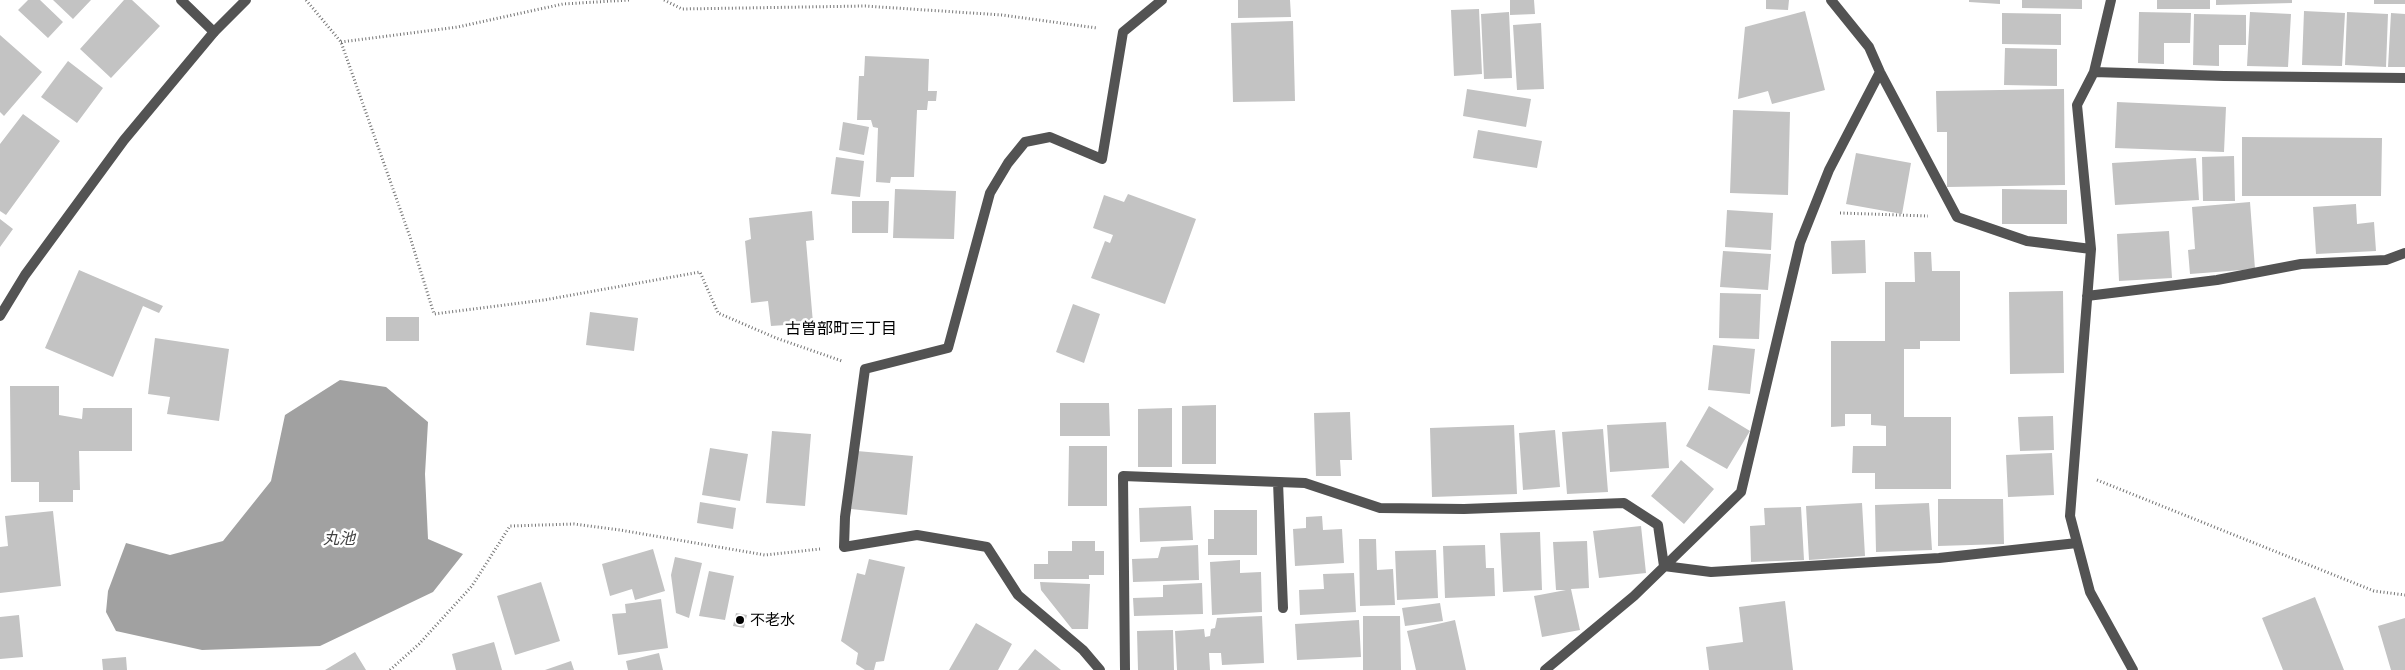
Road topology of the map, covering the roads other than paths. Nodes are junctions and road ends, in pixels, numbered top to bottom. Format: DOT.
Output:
graph roads {
  1 [pos="181,0"];
  2 [pos="246,0"];
  3 [pos="1162,0"];
  4 [pos="1831,0"];
  5 [pos="2111,0"];
  6 [pos="214,32"];
  7 [pos="1880,72"];
  8 [pos="2094,72"];
  9 [pos="2405,78"];
  10 [pos="2091,249"];
  11 [pos="2405,253"];
  12 [pos="2087,296"];
  13 [pos="0,316"];
  14 [pos="1278,482"];
  15 [pos="2077,543"];
  16 [pos="1664,566"];
  17 [pos="1283,608"];
  18 [pos="1100,670"];
  19 [pos="1125,670"];
  20 [pos="1545,670"];
  21 [pos="2133,670"];
  1 -- 6 [label="street"];
  2 -- 6 [label="street"];
  3 -- 18 [label="street"];
  4 -- 7 [label="street"];
  5 -- 8 [label="street"];
  6 -- 13 [label="street"];
  7 -- 10 [label="street"];
  7 -- 16 [label="street"];
  8 -- 9 [label="street"];
  8 -- 10 [label="street"];
  10 -- 12 [label="street"];
  11 -- 12 [label="street"];
  12 -- 15 [label="street"];
  14 -- 16 [label="street"];
  14 -- 17 [label="street"];
  14 -- 19 [label="street"];
  15 -- 16 [label="street"];
  15 -- 21 [label="street"];
  16 -- 20 [label="street"];
}
